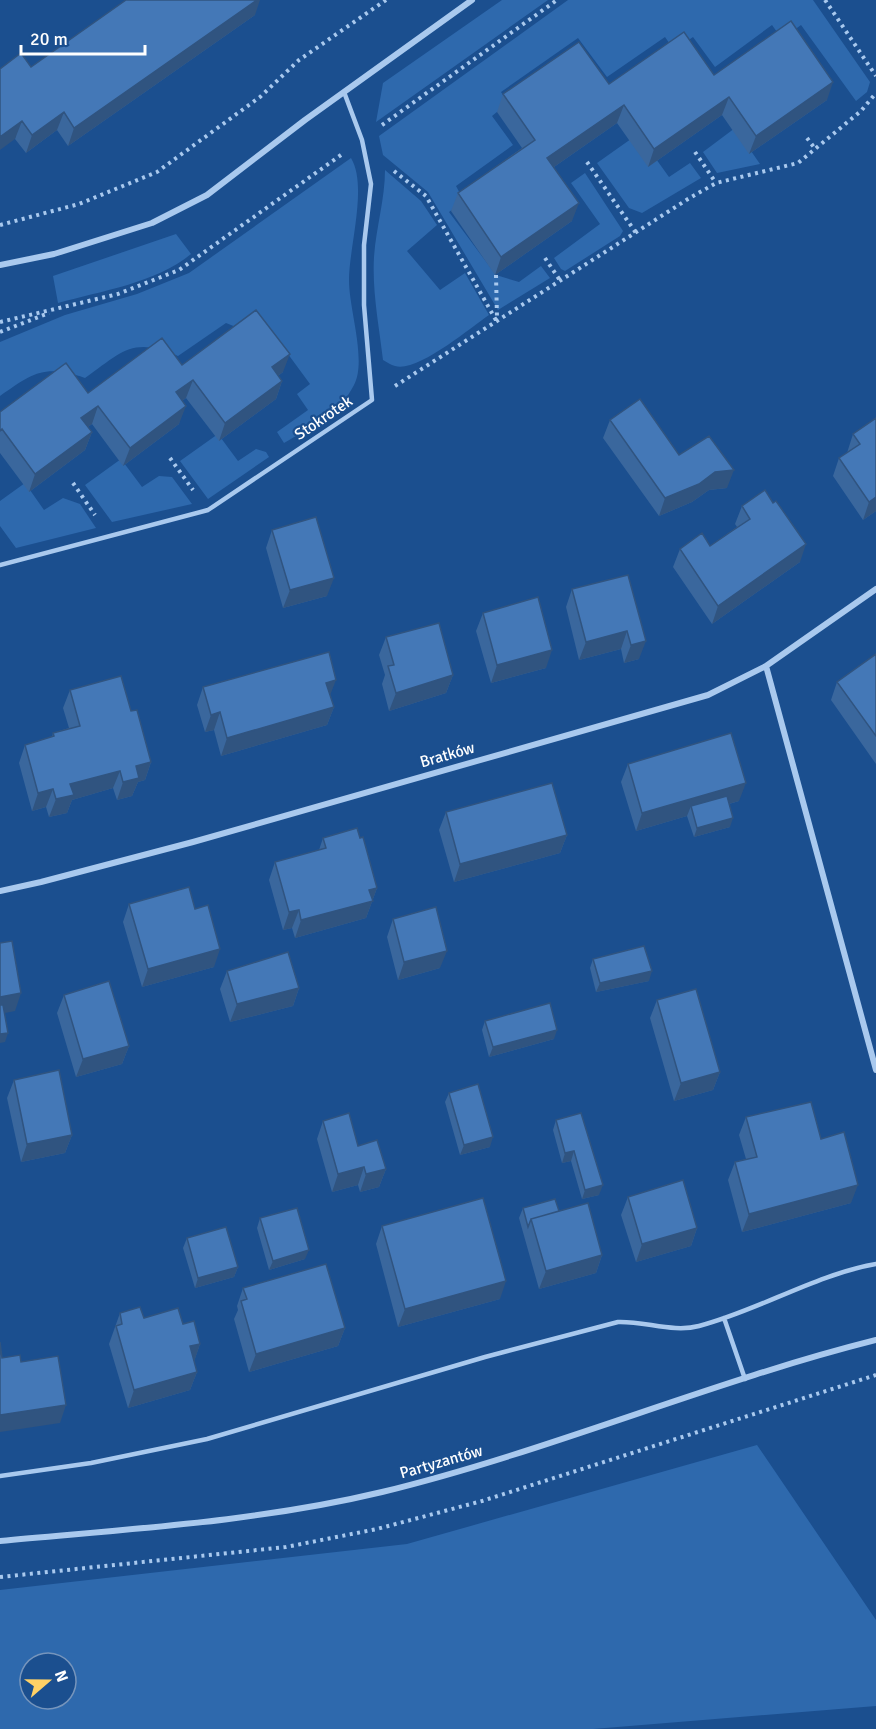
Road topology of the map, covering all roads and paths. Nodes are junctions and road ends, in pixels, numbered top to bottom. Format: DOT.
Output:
graph roads {
  1 [pos="386,0"];
  2 [pos="472,0"];
  3 [pos="557,0"];
  4 [pos="825,0"];
  5 [pos="876,76"];
  6 [pos="344,92"];
  7 [pos="876,93"];
  8 [pos="376,129"];
  9 [pos="807,138"];
  10 [pos="816,150"];
  11 [pos="347,151"];
  12 [pos="695,152"];
  13 [pos="587,162"];
  14 [pos="390,168"];
  15 [pos="716,183"];
  16 [pos="0,225"];
  17 [pos="636,233"];
  18 [pos="545,258"];
  19 [pos="0,265"];
  20 [pos="496,275"];
  21 [pos="561,282"];
  22 [pos="61,309"];
  23 [pos="0,322"];
  24 [pos="497,322"];
  25 [pos="0,332"];
  26 [pos="372,400"];
  27 [pos="170,458"];
  28 [pos="180,471"];
  29 [pos="74,483"];
  30 [pos="83,496"];
  31 [pos="0,564"];
  32 [pos="876,589"];
  33 [pos="766,666"];
  34 [pos="0,891"];
  35 [pos="876,1070"];
  36 [pos="876,1264"];
  37 [pos="724,1318"];
  38 [pos="876,1340"];
  39 [pos="745,1379"];
  40 [pos="0,1476"];
  41 [pos="0,1542"];
  1 -- 16 [label="path"];
  2 -- 6 [label="street"];
  3 -- 8 [label="path"];
  4 -- 5 [label="path"];
  6 -- 19 [label="street"];
  6 -- 26 [label="lane, Stokrotek"];
  7 -- 10 [label="path"];
  9 -- 10 [label="path"];
  10 -- 15 [label="path"];
  11 -- 22 [label="path"];
  12 -- 15 [label="path"];
  13 -- 17 [label="path"];
  14 -- 24 [label="path"];
  15 -- 17 [label="path"];
  17 -- 21 [label="path"];
  18 -- 21 [label="path"];
  20 -- 24 [label="path"];
  21 -- 24 [label="path"];
  22 -- 23 [label="path"];
  22 -- 25 [label="path"];
  24 -- 26 [label="path"];
  26 -- 31 [label="lane, Stokrotek"];
  27 -- 28 [label="path"];
  29 -- 30 [label="path"];
  32 -- 33 [label="street, Bratków"];
  33 -- 34 [label="street, Bratków"];
  33 -- 35 [label="street"];
  36 -- 37 [label="lane"];
  37 -- 39 [label="lane"];
  37 -- 40 [label="lane"];
  38 -- 39 [label="street, Partyzantów"];
  39 -- 41 [label="street, Partyzantów"];
}
